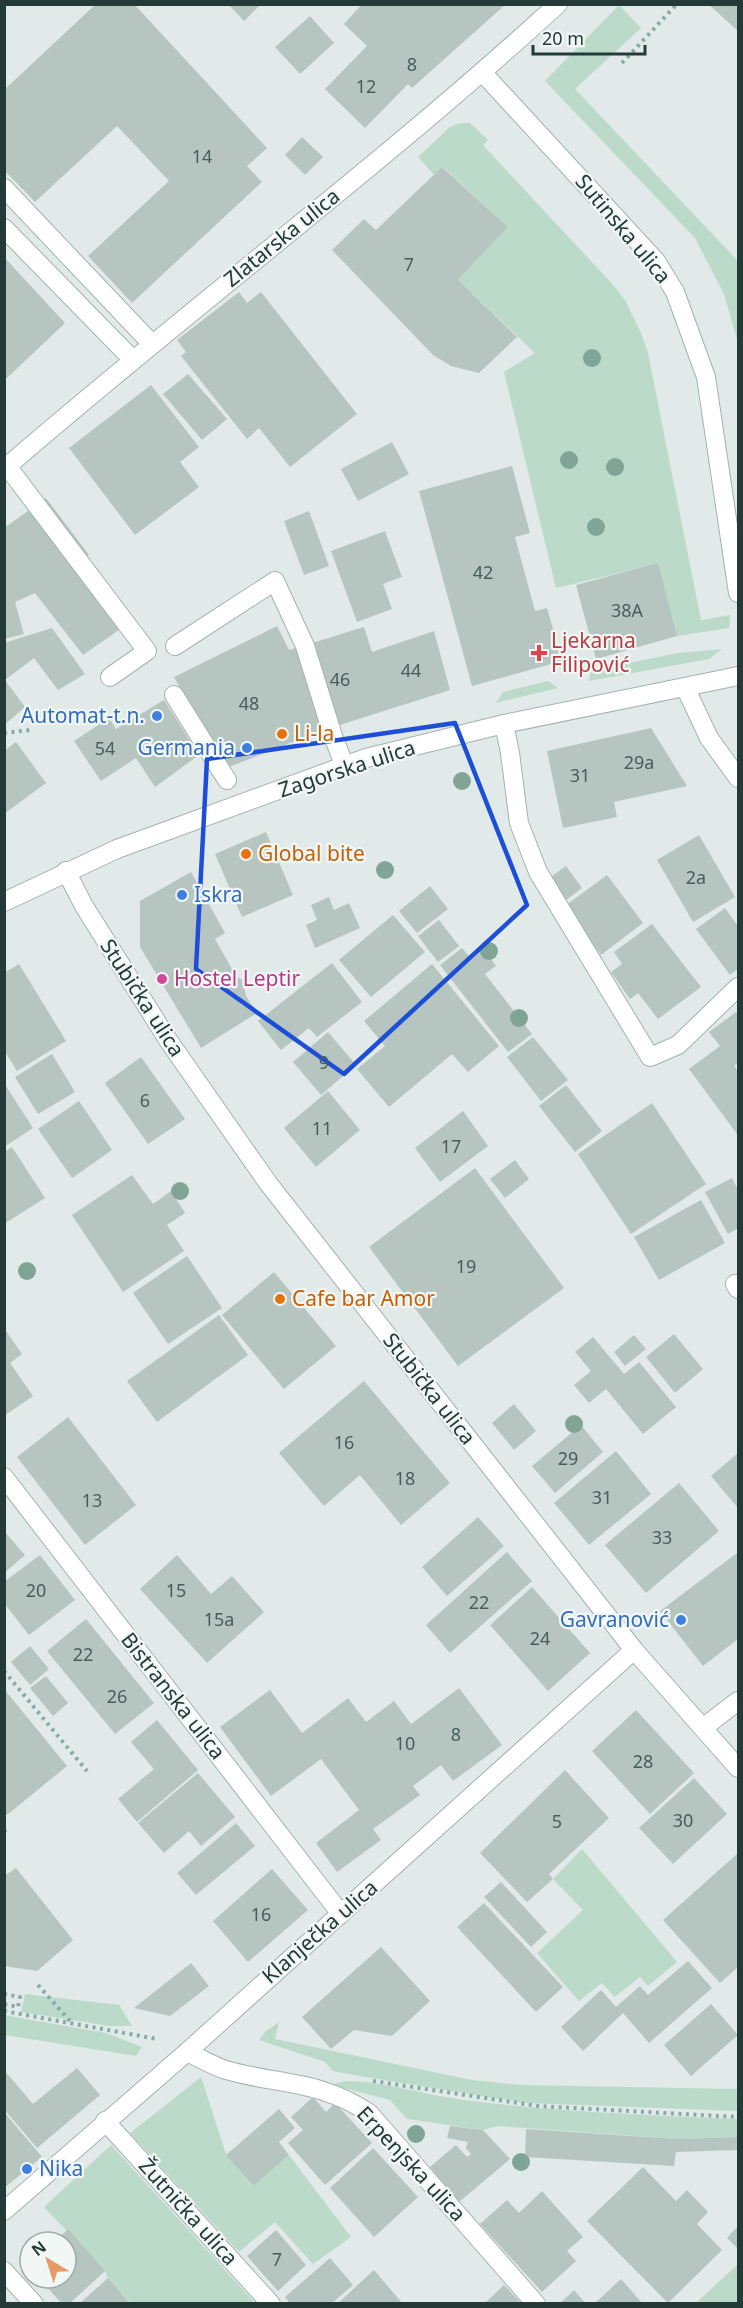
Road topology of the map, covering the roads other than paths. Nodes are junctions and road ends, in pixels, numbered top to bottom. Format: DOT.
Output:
graph roads {
  1 [pos="558,4"];
  2 [pos="482,72"];
  3 [pos="4,188"];
  4 [pos="4,228"];
  5 [pos="152,344"];
  6 [pos="133,360"];
  7 [pos="6,468"];
  8 [pos="738,593"];
  9 [pos="175,646"];
  10 [pos="738,676"];
  11 [pos="110,677"];
  12 [pos="685,687"];
  13 [pos="174,694"];
  14 [pos="504,724"];
  15 [pos="345,767"];
  16 [pos="738,778"];
  17 [pos="227,780"];
  18 [pos="66,871"];
  19 [pos="4,902"];
  20 [pos="738,987"];
  21 [pos="4,1477"];
  22 [pos="634,1650"];
  23 [pos="738,1701"];
  24 [pos="704,1727"];
  25 [pos="738,1768"];
  26 [pos="341,1914"];
  27 [pos="187,2052"];
  28 [pos="105,2121"];
  29 [pos="4,2211"];
  30 [pos="4,2271"];
  31 [pos="34,2304"];
  32 [pos="271,2304"];
  33 [pos="536,2304"];
  1 -- 2 [label="street, Zlatarska ulica"];
  2 -- 5 [label="street, Zlatarska ulica"];
  2 -- 8 [label="street, Sutinska ulica"];
  3 -- 5 [label="street"];
  4 -- 6 [label="street"];
  5 -- 6 [label="street, Zlatarska ulica"];
  6 -- 7 [label="street, Zlatarska ulica"];
  7 -- 11 [label="street"];
  9 -- 15 [label="street"];
  10 -- 12 [label="street, Zagorska ulica"];
  12 -- 14 [label="street, Zagorska ulica"];
  12 -- 16 [label="street"];
  13 -- 17 [label="street"];
  14 -- 15 [label="street, Zagorska ulica"];
  14 -- 20 [label="street"];
  15 -- 18 [label="street, Zagorska ulica"];
  18 -- 19 [label="street, Zagorska ulica"];
  18 -- 22 [label="street, Stubička ulica"];
  21 -- 26 [label="street, Bistranska ulica"];
  22 -- 24 [label="street, Stubička ulica"];
  22 -- 26 [label="street, Klanječka ulica"];
  23 -- 24 [label="street"];
  24 -- 25 [label="street, Stubička ulica"];
  26 -- 27 [label="street, Klanječka ulica"];
  27 -- 28 [label="street, Klanječka ulica"];
  27 -- 33 [label="street, Erpenjska ulica"];
  28 -- 29 [label="street, Klanječka ulica"];
  28 -- 32 [label="street, Žutnička ulica"];
  30 -- 31 [label="street"];
}
